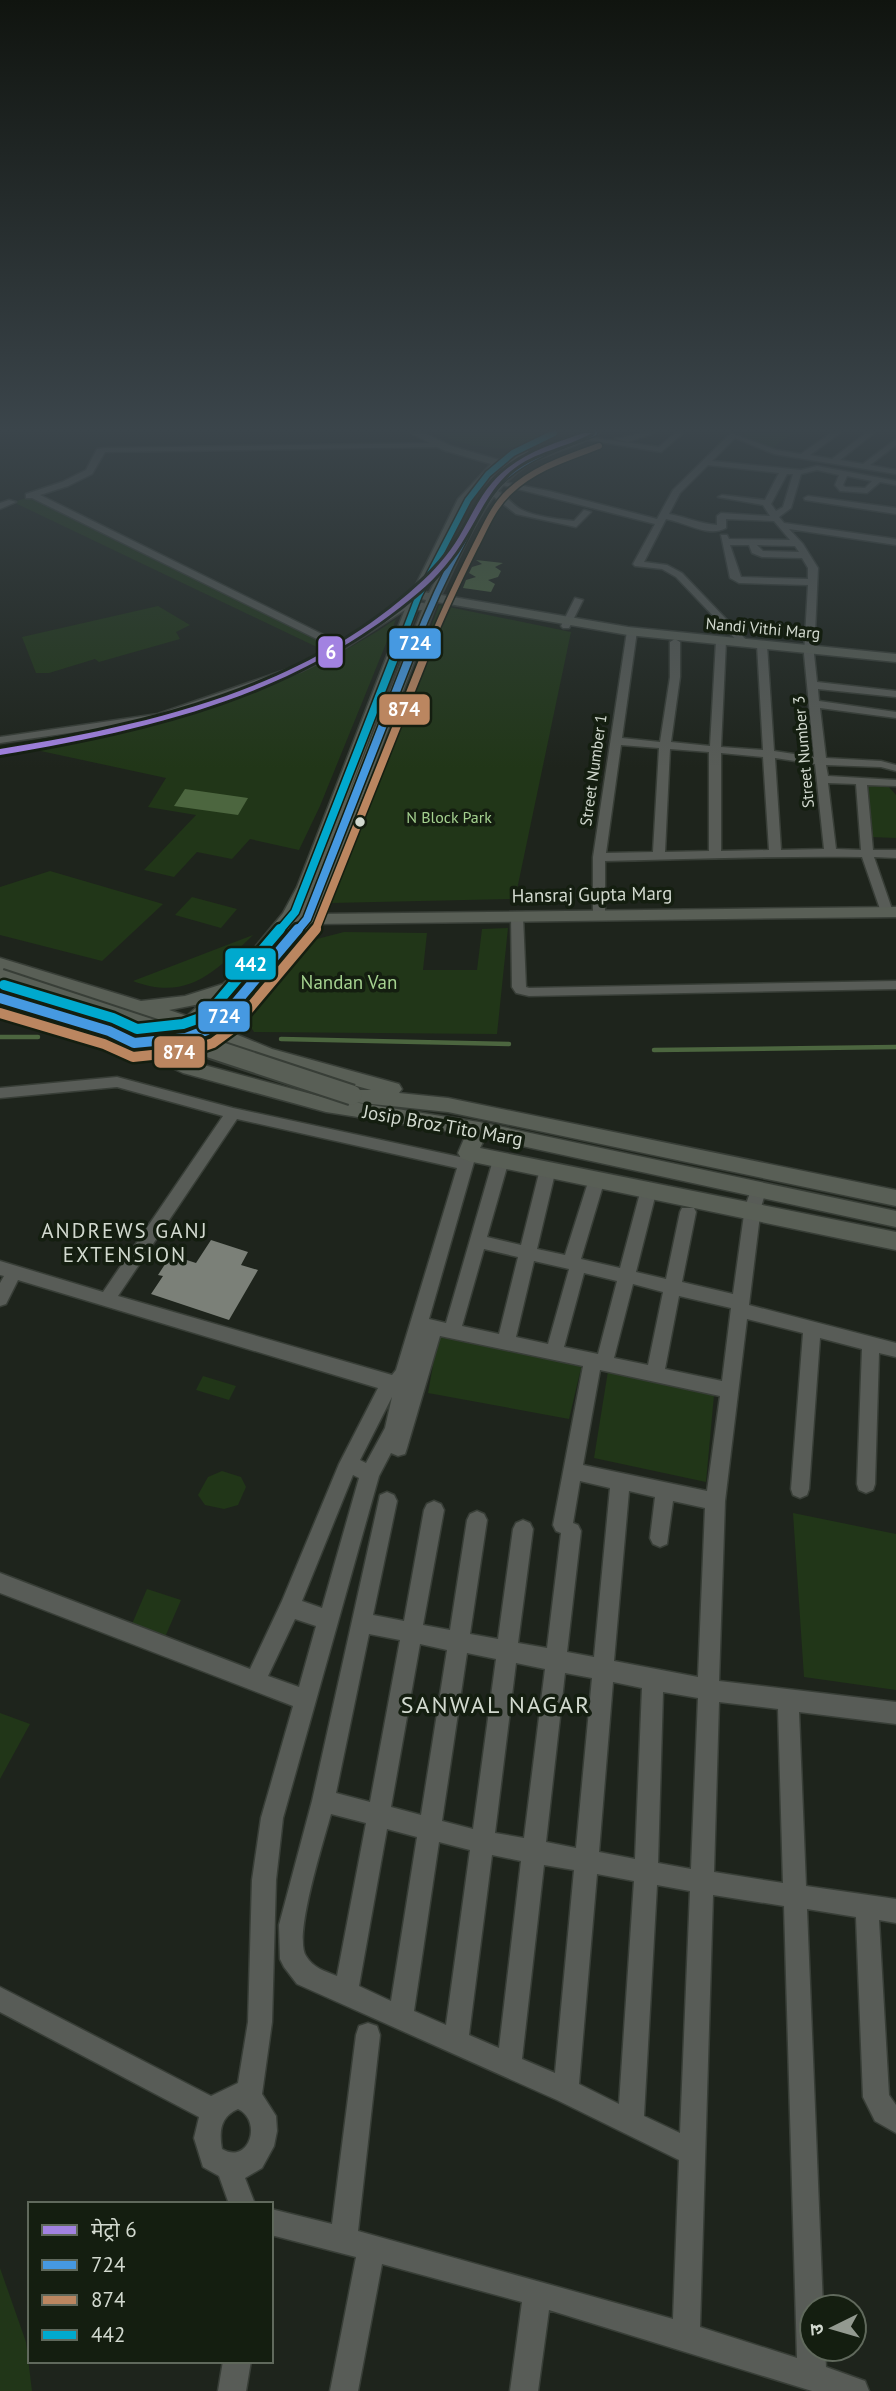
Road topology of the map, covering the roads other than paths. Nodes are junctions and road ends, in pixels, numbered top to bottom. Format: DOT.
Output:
graph roads {
  1 [pos="132,545"];
  2 [pos="446,545"];
  3 [pos="457,545"];
  4 [pos="649,545"];
  5 [pos="726,545"];
  6 [pos="753,545"];
  7 [pos="798,545"];
  8 [pos="806,555"];
  9 [pos="813,582"];
  10 [pos="578,600"];
  11 [pos="423,601"];
  12 [pos="567,624"];
  13 [pos="630,631"];
  14 [pos="721,641"];
  15 [pos="675,642"];
  16 [pos="745,644"];
  17 [pos="762,645"];
  18 [pos="339,648"];
  19 [pos="808,649"];
  20 [pos="896,658"];
  21 [pos="814,685"];
  22 [pos="896,694"];
  23 [pos="815,704"];
  24 [pos="896,715"];
  25 [pos="0,740"];
  26 [pos="615,741"];
  27 [pos="665,745"];
  28 [pos="715,749"];
  29 [pos="769,754"];
  30 [pos="819,761"];
  31 [pos="896,768"];
  32 [pos="821,779"];
  33 [pos="861,781"];
  34 [pos="895,784"];
  35 [pos="830,853"];
  36 [pos="867,854"];
  37 [pos="896,854"];
  38 [pos="775,855"];
  39 [pos="659,856"];
  40 [pos="599,857"];
  41 [pos="715,857"];
  42 [pos="891,912"];
  43 [pos="599,915"];
  44 [pos="517,916"];
  45 [pos="298,917"];
  46 [pos="0,964"];
  47 [pos="0,979"];
  48 [pos="235,983"];
  49 [pos="896,985"];
  50 [pos="0,998"];
  51 [pos="134,1007"];
  52 [pos="229,1013"];
  53 [pos="199,1027"];
  54 [pos="237,1042"];
  55 [pos="134,1043"];
  56 [pos="212,1074"];
  57 [pos="0,1093"];
  58 [pos="448,1105"];
  59 [pos="233,1113"];
  60 [pos="479,1129"];
  61 [pos="467,1158"];
  62 [pos="501,1160"];
  63 [pos="548,1169"];
  64 [pos="597,1178"];
  65 [pos="649,1189"];
  66 [pos="896,1198"];
  67 [pos="755,1200"];
  68 [pos="688,1212"];
  69 [pos="896,1219"];
  70 [pos="477,1241"];
  71 [pos="896,1241"];
  72 [pos="528,1253"];
  73 [pos="574,1264"];
  74 [pos="7,1270"];
  75 [pos="626,1276"];
  76 [pos="673,1287"];
  77 [pos="0,1299"];
  78 [pos="107,1299"];
  79 [pos="740,1307"];
  80 [pos="435,1327"];
  81 [pos="812,1329"];
  82 [pos="506,1342"];
  83 [pos="871,1343"];
  84 [pos="896,1350"];
  85 [pos="554,1352"];
  86 [pos="598,1361"];
  87 [pos="655,1374"];
  88 [pos="394,1381"];
  89 [pos="729,1390"];
  90 [pos="398,1448"];
  91 [pos="348,1464"];
  92 [pos="572,1471"];
  93 [pos="370,1474"];
  94 [pos="620,1481"];
  95 [pos="866,1483"];
  96 [pos="800,1489"];
  97 [pos="665,1490"];
  98 [pos="387,1501"];
  99 [pos="715,1501"];
  100 [pos="434,1510"];
  101 [pos="477,1520"];
  102 [pos="523,1530"];
  103 [pos="660,1538"];
  104 [pos="0,1583"];
  105 [pos="290,1607"];
  106 [pos="327,1620"];
  107 [pos="362,1623"];
  108 [pos="411,1632"];
  109 [pos="458,1642"];
  110 [pos="508,1651"];
  111 [pos="554,1660"];
  112 [pos="603,1670"];
  113 [pos="653,1680"];
  114 [pos="255,1681"];
  115 [pos="709,1690"];
  116 [pos="305,1700"];
  117 [pos="788,1701"];
  118 [pos="896,1713"];
  119 [pos="323,1801"];
  120 [pos="380,1816"];
  121 [pos="430,1829"];
  122 [pos="481,1842"];
  123 [pos="534,1852"];
  124 [pos="586,1862"];
  125 [pos="646,1872"];
  126 [pos="701,1882"];
  127 [pos="795,1896"];
  128 [pos="867,1906"];
  129 [pos="896,1911"];
  130 [pos="346,1993"];
  131 [pos="0,1999"];
  132 [pos="401,2017"];
  133 [pos="368,2035"];
  134 [pos="456,2042"];
  135 [pos="509,2066"];
  136 [pos="566,2091"];
  137 [pos="249,2098"];
  138 [pos="214,2111"];
  139 [pos="896,2120"];
  140 [pos="631,2121"];
  141 [pos="693,2152"];
  142 [pos="229,2169"];
  143 [pos="241,2202"];
  144 [pos="273,2222"];
  145 [pos="343,2240"];
  146 [pos="372,2247"];
  147 [pos="537,2293"];
  148 [pos="687,2335"];
  149 [pos="237,2363"];
  150 [pos="812,2376"];
  151 [pos="232,2391"];
  152 [pos="344,2391"];
  153 [pos="524,2391"];
  154 [pos="854,2391"];
  1 -- 18 [label="street"];
  2 -- 11 [label="main road"];
  3 -- 11 [label="main road"];
  4 -- 16 [label="street"];
  5 -- 9 [label="street"];
  6 -- 8 [label="street"];
  7 -- 8 [label="street"];
  8 -- 9 [label="street, Street Number 3"];
  9 -- 19 [label="street, Street Number 3"];
  10 -- 12 [label="street"];
  11 -- 12 [label="main road, Nandi Vithi Marg"];
  11 -- 18 [label="street"];
  11 -- 45 [label="main road"];
  12 -- 13 [label="main road, Nandi Vithi Marg"];
  13 -- 14 [label="main road, Nandi Vithi Marg"];
  13 -- 26 [label="street, Street Number 1"];
  14 -- 16 [label="main road, Nandi Vithi Marg"];
  14 -- 28 [label="street"];
  15 -- 27 [label="street"];
  16 -- 17 [label="main road, Nandi Vithi Marg"];
  17 -- 19 [label="main road, Nandi Vithi Marg"];
  17 -- 29 [label="street"];
  18 -- 25 [label="street"];
  19 -- 20 [label="main road, Nandi Vithi Marg"];
  19 -- 21 [label="street, Street Number 3"];
  21 -- 22 [label="street"];
  21 -- 23 [label="street, Street Number 3"];
  23 -- 24 [label="street"];
  23 -- 30 [label="street, Street Number 3"];
  26 -- 27 [label="street"];
  26 -- 40 [label="street, Street Number 1"];
  27 -- 28 [label="street"];
  27 -- 39 [label="street"];
  28 -- 29 [label="street"];
  28 -- 41 [label="street"];
  29 -- 30 [label="street"];
  29 -- 38 [label="street"];
  30 -- 31 [label="street"];
  30 -- 32 [label="street, Street Number 3"];
  32 -- 33 [label="street"];
  32 -- 35 [label="street, Street Number 3"];
  33 -- 34 [label="street"];
  33 -- 36 [label="street"];
  35 -- 36 [label="street"];
  35 -- 38 [label="street"];
  36 -- 37 [label="street"];
  36 -- 42 [label="street"];
  38 -- 41 [label="street"];
  39 -- 40 [label="street"];
  39 -- 41 [label="street"];
  40 -- 43 [label="street, Street Number 1"];
  42 -- 43 [label="main road, Hansraj Gupta Marg"];
  43 -- 44 [label="main road, Hansraj Gupta Marg"];
  44 -- 45 [label="main road, Hansraj Gupta Marg"];
  44 -- 49 [label="street"];
  45 -- 48 [label="main road"];
  45 -- 52 [label="main road"];
  46 -- 51 [label="main road"];
  47 -- 58 [label="main road, Josip Broz Tito Marg, bridge"];
  48 -- 51 [label="main road"];
  48 -- 53 [label="main road"];
  50 -- 55 [label="main road, Josip Broz Tito Marg"];
  51 -- 53 [label="main road"];
  52 -- 53 [label="main road"];
  52 -- 54 [label="main road"];
  53 -- 54 [label="main road"];
  53 -- 55 [label="main road"];
  54 -- 56 [label="main road"];
  54 -- 58 [label="main road"];
  55 -- 56 [label="main road, Josip Broz Tito Marg"];
  56 -- 60 [label="main road, Josip Broz Tito Marg"];
  57 -- 59 [label="street"];
  58 -- 66 [label="main road, Josip Broz Tito Marg"];
  59 -- 61 [label="street"];
  59 -- 78 [label="street"];
  60 -- 61 [label="main road"];
  60 -- 67 [label="main road, Josip Broz Tito Marg"];
  61 -- 62 [label="main road"];
  61 -- 80 [label="street"];
  62 -- 63 [label="main road"];
  62 -- 70 [label="street"];
  63 -- 64 [label="main road"];
  63 -- 72 [label="street"];
  64 -- 65 [label="main road"];
  64 -- 73 [label="street"];
  65 -- 67 [label="main road"];
  65 -- 75 [label="street"];
  67 -- 69 [label="main road, Josip Broz Tito Marg"];
  67 -- 71 [label="main road"];
  67 -- 79 [label="street"];
  68 -- 76 [label="street"];
  70 -- 72 [label="street"];
  70 -- 80 [label="street"];
  72 -- 73 [label="street"];
  72 -- 82 [label="street"];
  73 -- 75 [label="street"];
  73 -- 85 [label="street"];
  74 -- 77 [label="street"];
  74 -- 78 [label="street"];
  75 -- 76 [label="street"];
  75 -- 86 [label="street"];
  76 -- 79 [label="street"];
  76 -- 87 [label="street"];
  78 -- 88 [label="street"];
  79 -- 81 [label="street"];
  79 -- 89 [label="street"];
  80 -- 82 [label="street"];
  80 -- 88 [label="street"];
  80 -- 90 [label="street"];
  81 -- 83 [label="street"];
  81 -- 96 [label="street"];
  82 -- 85 [label="street"];
  83 -- 84 [label="street"];
  83 -- 95 [label="street"];
  85 -- 86 [label="street"];
  86 -- 87 [label="street"];
  86 -- 92 [label="street"];
  87 -- 89 [label="street"];
  88 -- 91 [label="street"];
  88 -- 93 [label="street"];
  89 -- 99 [label="street"];
  91 -- 93 [label="street"];
  91 -- 105 [label="street"];
  92 -- 94 [label="street"];
  92 -- 111 [label="street"];
  93 -- 106 [label="street"];
  94 -- 97 [label="street"];
  94 -- 112 [label="street"];
  97 -- 99 [label="street"];
  97 -- 103 [label="street"];
  98 -- 107 [label="street"];
  99 -- 115 [label="street"];
  100 -- 108 [label="street"];
  101 -- 109 [label="street"];
  102 -- 110 [label="street"];
  104 -- 114 [label="street"];
  105 -- 106 [label="street"];
  105 -- 114 [label="street"];
  106 -- 116 [label="street"];
  107 -- 108 [label="street"];
  107 -- 119 [label="street"];
  108 -- 109 [label="street"];
  108 -- 120 [label="street"];
  109 -- 110 [label="street"];
  109 -- 121 [label="street"];
  110 -- 111 [label="street"];
  110 -- 122 [label="street"];
  111 -- 112 [label="street"];
  111 -- 123 [label="street"];
  112 -- 113 [label="street"];
  112 -- 124 [label="street"];
  113 -- 115 [label="street"];
  113 -- 125 [label="street"];
  114 -- 116 [label="street"];
  115 -- 117 [label="street"];
  115 -- 126 [label="street"];
  116 -- 137 [label="street"];
  117 -- 118 [label="street"];
  117 -- 127 [label="street"];
  119 -- 120 [label="street"];
  119 -- 130 [label="street"];
  120 -- 121 [label="street"];
  120 -- 130 [label="street"];
  121 -- 122 [label="street"];
  121 -- 132 [label="street"];
  122 -- 123 [label="street"];
  122 -- 134 [label="street"];
  123 -- 124 [label="street"];
  123 -- 135 [label="street"];
  124 -- 125 [label="street"];
  124 -- 136 [label="street"];
  125 -- 126 [label="street"];
  125 -- 140 [label="street"];
  126 -- 127 [label="street"];
  126 -- 141 [label="street"];
  127 -- 128 [label="street"];
  127 -- 150 [label="street"];
  128 -- 129 [label="street"];
  128 -- 139 [label="street"];
  130 -- 132 [label="street"];
  131 -- 138 [label="street"];
  132 -- 134 [label="street"];
  133 -- 145 [label="street"];
  134 -- 135 [label="street"];
  135 -- 136 [label="street"];
  136 -- 140 [label="street"];
  137 -- 138 [label="street"];
  137 -- 142 [label="street"];
  138 -- 142 [label="street"];
  140 -- 141 [label="street"];
  141 -- 148 [label="street"];
  142 -- 143 [label="street"];
  144 -- 145 [label="street"];
  145 -- 146 [label="street"];
  146 -- 147 [label="street"];
  146 -- 152 [label="street"];
  147 -- 148 [label="street"];
  147 -- 153 [label="street"];
  148 -- 150 [label="street"];
  149 -- 151 [label="street"];
  150 -- 154 [label="street"];
}
